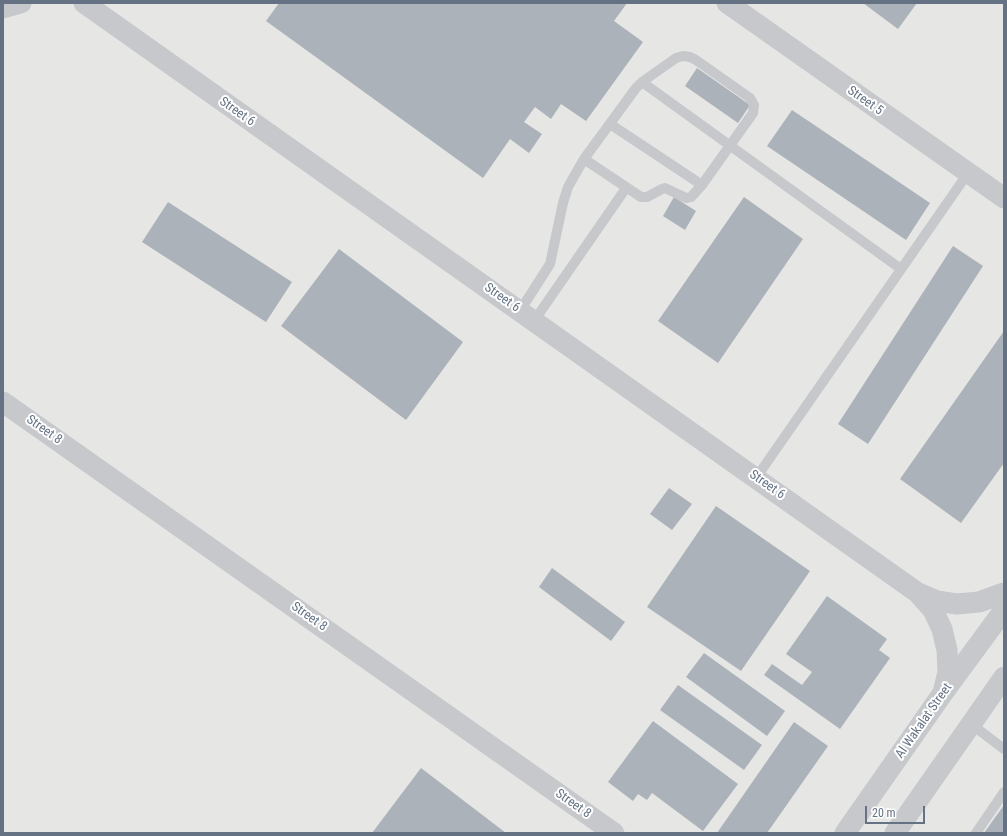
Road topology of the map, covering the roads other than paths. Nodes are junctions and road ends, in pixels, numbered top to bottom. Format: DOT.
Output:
graph roads {
  1 [pos="21,3"];
  2 [pos="82,3"];
  3 [pos="727,3"];
  4 [pos="3,8"];
  5 [pos="642,82"];
  6 [pos="610,124"];
  7 [pos="730,146"];
  8 [pos="584,159"];
  9 [pos="968,173"];
  10 [pos="702,185"];
  11 [pos="626,188"];
  12 [pos="1004,198"];
  13 [pos="901,269"];
  14 [pos="527,316"];
  15 [pos="3,402"];
  16 [pos="756,478"];
  17 [pos="918,593"];
  18 [pos="1004,593"];
  19 [pos="1004,610"];
  20 [pos="1004,677"];
  21 [pos="943,693"];
  22 [pos="971,724"];
  23 [pos="1004,749"];
  24 [pos="1004,792"];
  25 [pos="614,833"];
  26 [pos="845,833"];
  27 [pos="895,833"];
  28 [pos="976,833"];
  1 -- 4 [label="street"];
  2 -- 14 [label="street, Street 6"];
  3 -- 9 [label="street, Street 5"];
  5 -- 6 [label="lane"];
  5 -- 7 [label="lane"];
  5 -- 7 [label="lane"];
  6 -- 8 [label="lane"];
  6 -- 10 [label="lane"];
  7 -- 10 [label="lane"];
  7 -- 13 [label="lane"];
  8 -- 11 [label="lane"];
  8 -- 14 [label="lane"];
  9 -- 12 [label="street, Street 5"];
  9 -- 13 [label="lane"];
  10 -- 11 [label="lane"];
  11 -- 14 [label="lane"];
  13 -- 16 [label="lane"];
  14 -- 16 [label="street, Street 6"];
  15 -- 25 [label="street, Street 8"];
  16 -- 17 [label="street, Street 6"];
  17 -- 18 [label="street, Street 6"];
  17 -- 21 [label="street, Street 6"];
  19 -- 21 [label="street, Al Wakalat Street"];
  20 -- 22 [label="street"];
  21 -- 26 [label="street, Al Wakalat Street"];
  22 -- 23 [label="lane"];
  22 -- 27 [label="street"];
  24 -- 28 [label="lane"];
}
